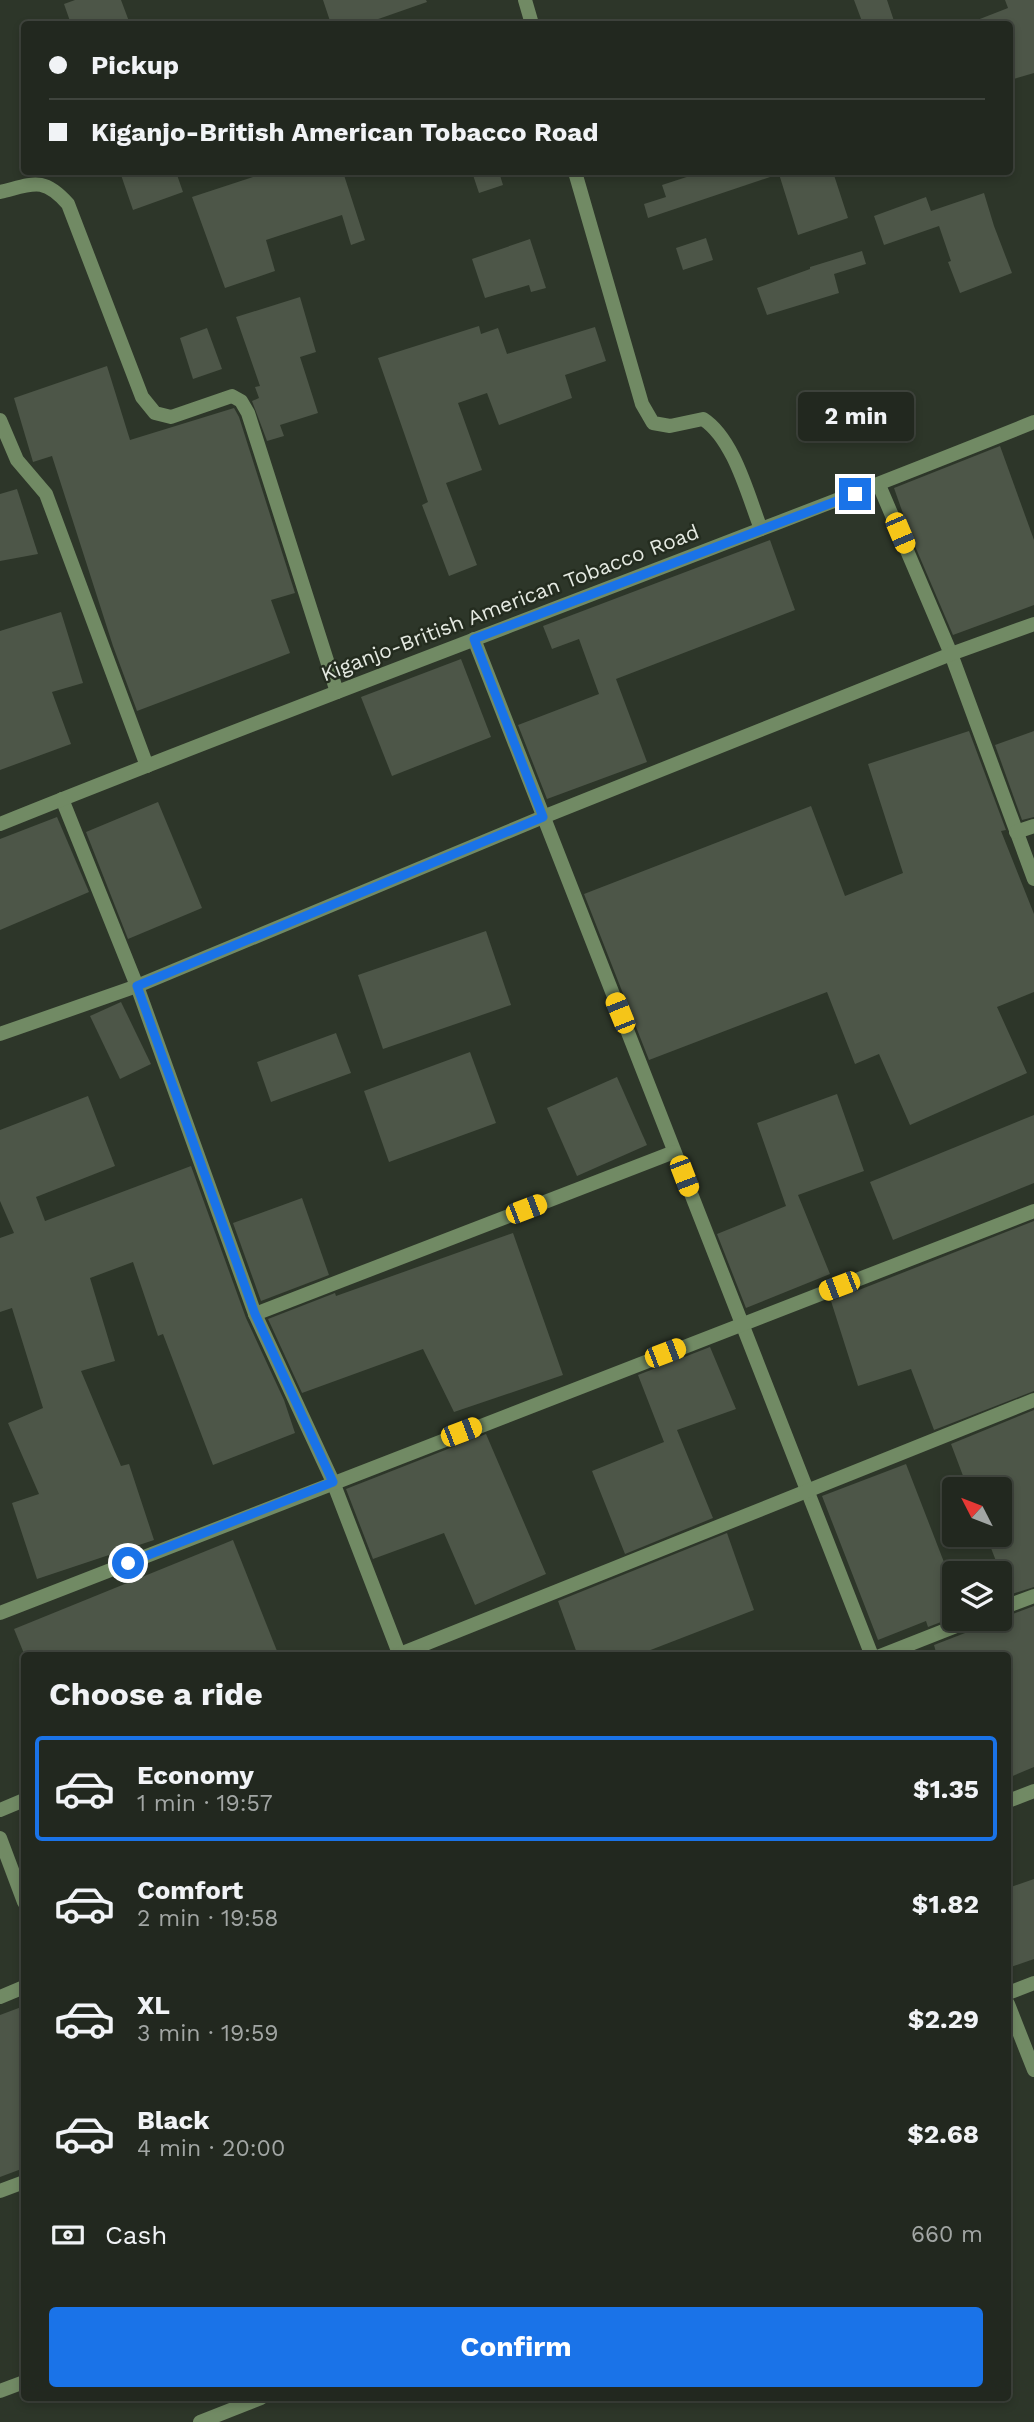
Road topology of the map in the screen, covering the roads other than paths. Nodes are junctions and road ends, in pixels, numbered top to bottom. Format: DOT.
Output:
graph roads {
  1 [pos="525,0"];
  2 [pos="531,21"];
  3 [pos="576,175"];
  4 [pos="0,192"];
  5 [pos="0,420"];
  6 [pos="1034,422"];
  7 [pos="879,485"];
  8 [pos="761,530"];
  9 [pos="1034,624"];
  10 [pos="474,639"];
  11 [pos="951,654"];
  12 [pos="337,692"];
  13 [pos="147,766"];
  14 [pos="62,799"];
  15 [pos="543,817"];
  16 [pos="0,824"];
  17 [pos="1034,826"];
  18 [pos="1016,832"];
  19 [pos="1034,879"];
  20 [pos="137,986"];
  21 [pos="0,1034"];
  22 [pos="674,1152"];
  23 [pos="1034,1211"];
  24 [pos="255,1314"];
  25 [pos="741,1323"];
  26 [pos="1034,1400"];
  27 [pos="333,1482"];
  28 [pos="807,1490"];
  29 [pos="1034,1596"];
  30 [pos="1012,1604"];
  31 [pos="0,1613"];
  32 [pos="944,1631"];
  33 [pos="397,1652"];
  34 [pos="405,1652"];
  35 [pos="870,1652"];
  36 [pos="890,1652"];
  37 [pos="1034,1791"];
  38 [pos="1011,1800"];
  39 [pos="21,1801"];
  40 [pos="0,1810"];
  41 [pos="0,1838"];
  42 [pos="21,1894"];
  43 [pos="1034,1983"];
  44 [pos="21,1988"];
  45 [pos="1011,1992"];
  46 [pos="0,1997"];
  47 [pos="1011,2012"];
  48 [pos="1034,2070"];
  49 [pos="21,2183"];
  50 [pos="0,2191"];
  51 [pos="21,2383"];
  52 [pos="0,2391"];
  53 [pos="242,2401"];
  54 [pos="224,2404"];
  55 [pos="200,2422"];
  1 -- 2 [label="street"];
  3 -- 8 [label="street"];
  4 -- 12 [label="street"];
  5 -- 13 [label="street"];
  6 -- 7 [label="street, Kiganjo-British American Tobacco Road"];
  7 -- 8 [label="street, Kiganjo-British American Tobacco Road"];
  7 -- 11 [label="street"];
  8 -- 10 [label="street, Kiganjo-British American Tobacco Road"];
  9 -- 11 [label="street"];
  10 -- 12 [label="street, Kiganjo-British American Tobacco Road"];
  10 -- 15 [label="street"];
  11 -- 15 [label="street"];
  11 -- 18 [label="street"];
  12 -- 13 [label="street, Kiganjo-British American Tobacco Road"];
  13 -- 14 [label="street, Kiganjo-British American Tobacco Road"];
  14 -- 16 [label="street, Kiganjo-British American Tobacco Road"];
  14 -- 20 [label="street"];
  15 -- 20 [label="street"];
  15 -- 22 [label="street"];
  17 -- 18 [label="street"];
  18 -- 19 [label="street"];
  20 -- 21 [label="street"];
  20 -- 24 [label="street"];
  22 -- 24 [label="street"];
  22 -- 25 [label="street"];
  23 -- 25 [label="street"];
  24 -- 27 [label="street"];
  25 -- 27 [label="street"];
  25 -- 28 [label="street"];
  26 -- 28 [label="street"];
  27 -- 31 [label="street"];
  27 -- 33 [label="street"];
  28 -- 34 [label="street"];
  28 -- 35 [label="street"];
  29 -- 30 [label="street"];
  32 -- 36 [label="street"];
  37 -- 38 [label="street"];
  39 -- 40 [label="street"];
  41 -- 42 [label="street"];
  43 -- 45 [label="street"];
  44 -- 46 [label="street"];
  47 -- 48 [label="street"];
  49 -- 50 [label="street"];
  51 -- 52 [label="street"];
  53 -- 54 [label="street"];
  54 -- 55 [label="street"];
}
